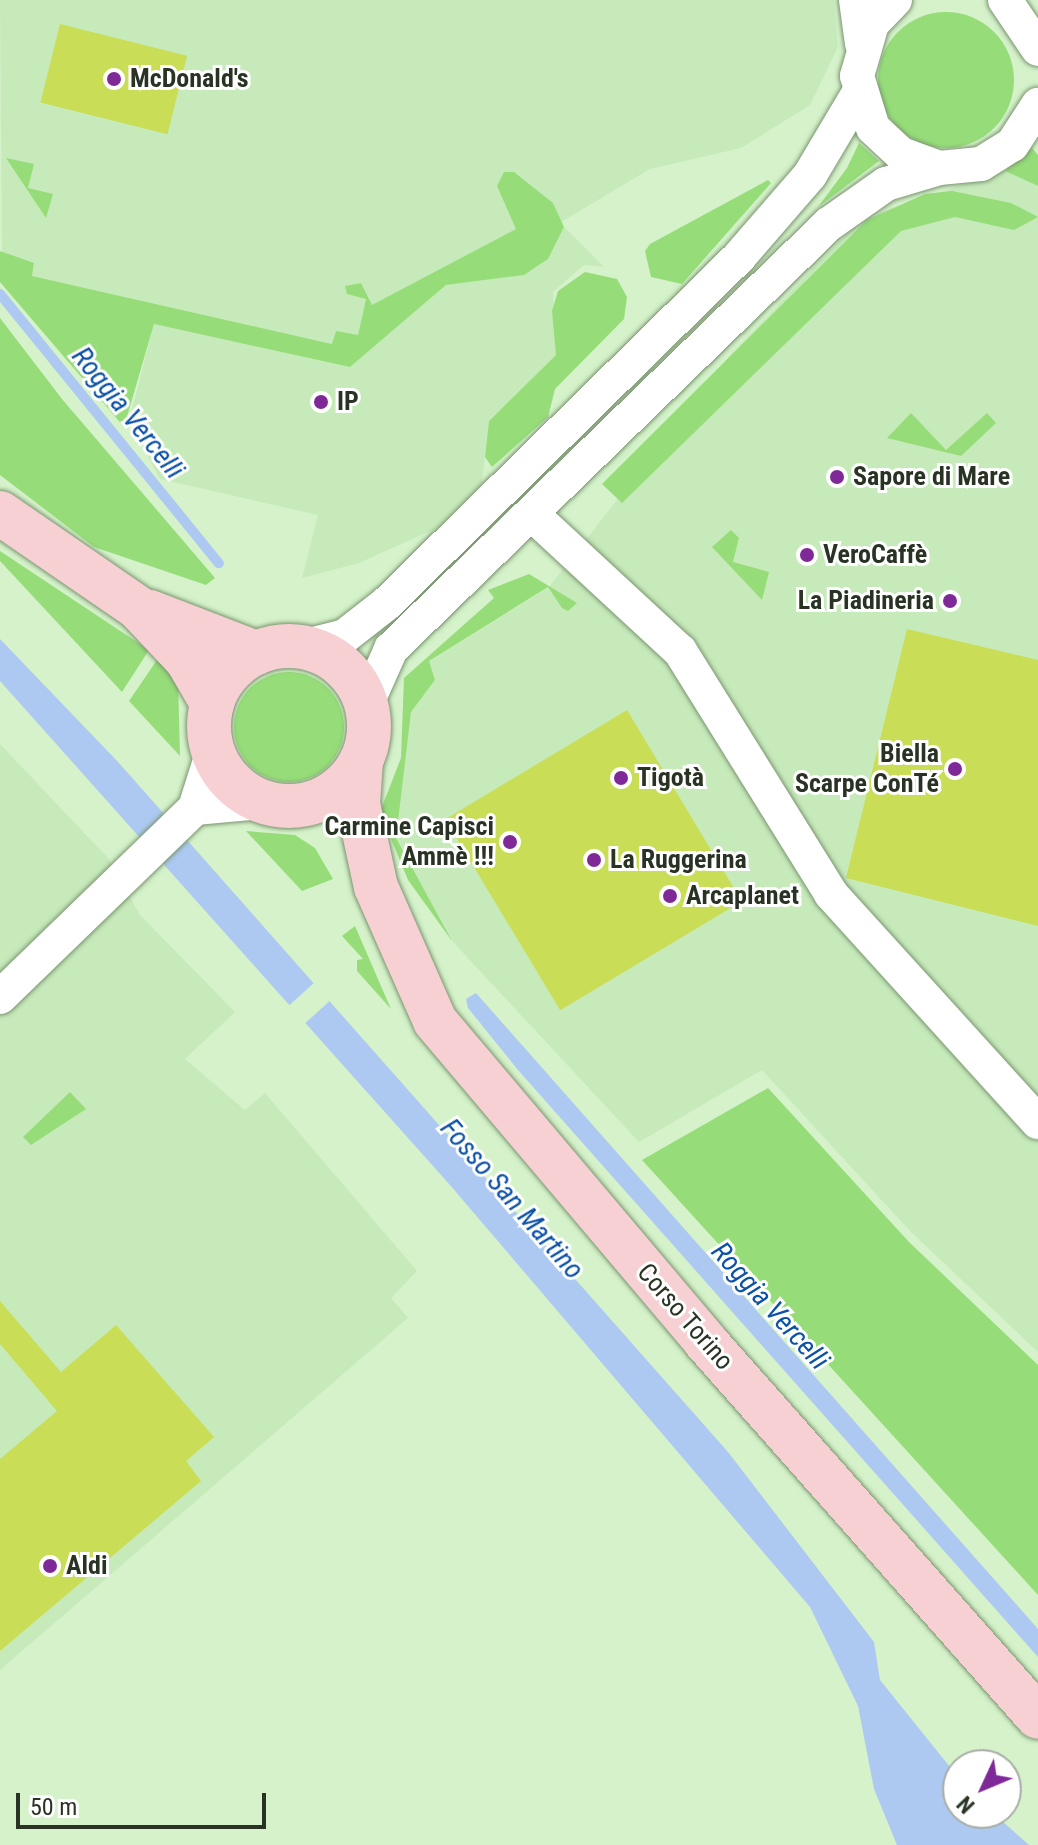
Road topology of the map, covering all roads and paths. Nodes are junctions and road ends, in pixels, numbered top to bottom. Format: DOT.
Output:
graph roads {
  1 [pos="856,0"];
  2 [pos="895,0"];
  3 [pos="1005,0"];
  4 [pos="862,44"];
  5 [pos="1038,49"];
  6 [pos="858,94"];
  7 [pos="1038,105"];
  8 [pos="939,168"];
  9 [pos="0,513"];
  10 [pos="534,516"];
  11 [pos="138,608"];
  12 [pos="302,647"];
  13 [pos="256,653"];
  14 [pos="212,703"];
  15 [pos="366,705"];
  16 [pos="213,751"];
  17 [pos="361,761"];
  18 [pos="277,804"];
  19 [pos="192,811"];
  20 [pos="376,887"];
  21 [pos="0,997"];
  22 [pos="1038,1122"];
  23 [pos="1038,1717"];
  1 -- 4 [label="street"];
  2 -- 4 [label="street"];
  3 -- 5 [label="street"];
  4 -- 6 [label="street"];
  6 -- 8 [label="street"];
  6 -- 12 [label="street"];
  7 -- 8 [label="street"];
  8 -- 10 [label="street"];
  9 -- 11 [label="main road"];
  10 -- 15 [label="street"];
  10 -- 22 [label="street"];
  11 -- 13 [label="main road"];
  11 -- 14 [label="main road"];
  12 -- 13 [label="main road"];
  12 -- 15 [label="main road"];
  13 -- 14 [label="main road"];
  14 -- 16 [label="main road"];
  15 -- 17 [label="main road, Corso Torino"];
  16 -- 18 [label="main road, Corso Torino"];
  16 -- 19 [label="street"];
  17 -- 18 [label="main road"];
  17 -- 20 [label="main road, Corso Torino"];
  18 -- 19 [label="street"];
  18 -- 20 [label="main road, Corso Torino"];
  19 -- 21 [label="street"];
  20 -- 23 [label="main road, Corso Torino"];
}
